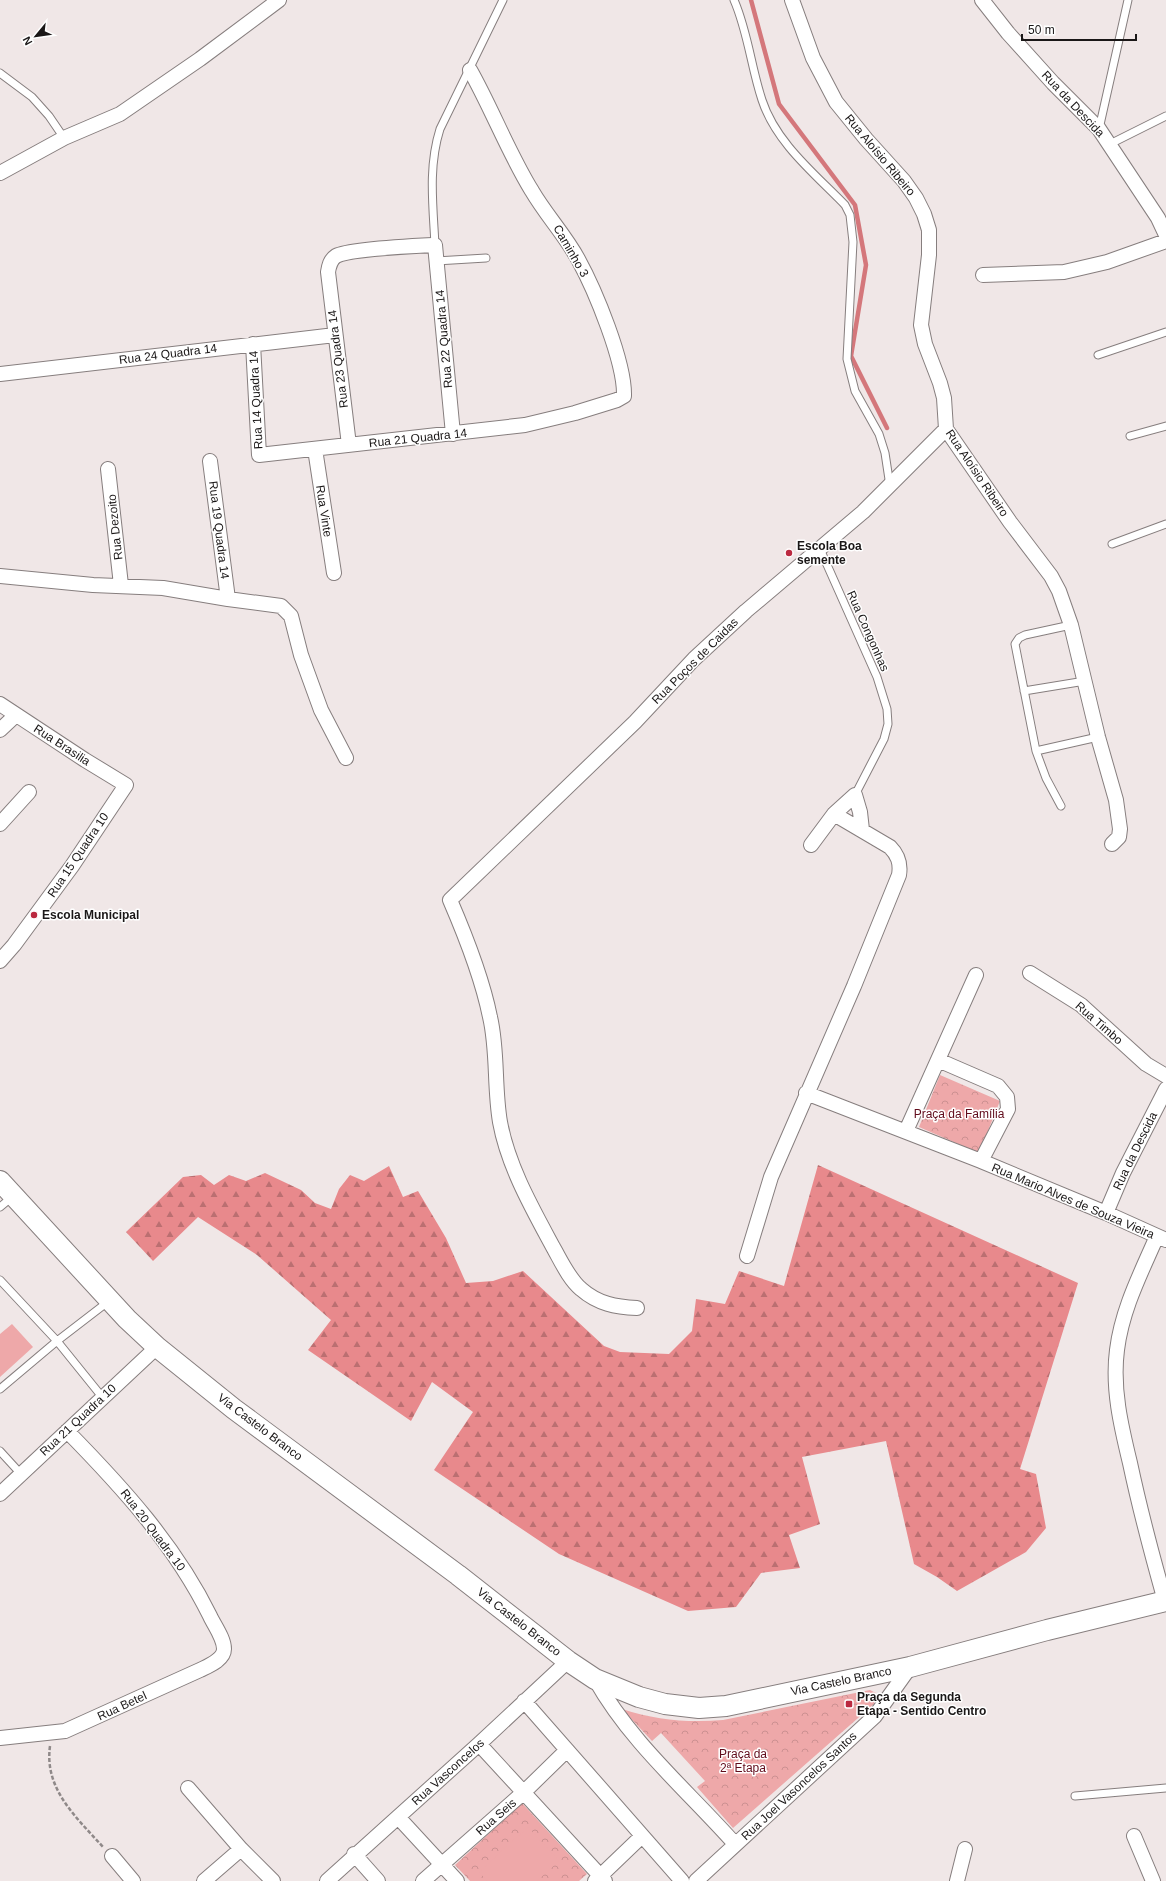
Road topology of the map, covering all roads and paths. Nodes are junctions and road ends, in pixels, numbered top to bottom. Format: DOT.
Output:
graph roads {
  1 [pos="279,0"];
  2 [pos="503,0"];
  3 [pos="734,0"];
  4 [pos="792,0"];
  5 [pos="982,0"];
  6 [pos="1128,0"];
  7 [pos="470,70"];
  8 [pos="0,74"];
  9 [pos="1166,116"];
  10 [pos="1099,130"];
  11 [pos="64,138"];
  12 [pos="1110,144"];
  13 [pos="0,173"];
  14 [pos="1162,216"];
  15 [pos="1166,235"];
  16 [pos="1166,241"];
  17 [pos="435,245"];
  18 [pos="486,258"];
  19 [pos="436,261"];
  20 [pos="983,275"];
  21 [pos="1166,332"];
  22 [pos="335,335"];
  23 [pos="253,344"];
  24 [pos="1098,355"];
  25 [pos="0,374"];
  26 [pos="575,413"];
  27 [pos="1166,426"];
  28 [pos="946,429"];
  29 [pos="453,434"];
  30 [pos="1130,436"];
  31 [pos="349,445"];
  32 [pos="315,449"];
  33 [pos="260,456"];
  34 [pos="210,461"];
  35 [pos="108,470"];
  36 [pos="890,486"];
  37 [pos="1166,524"];
  38 [pos="1112,544"];
  39 [pos="820,549"];
  40 [pos="334,573"];
  41 [pos="0,576"];
  42 [pos="121,585"];
  43 [pos="228,599"];
  44 [pos="1071,625"];
  45 [pos="1085,681"];
  46 [pos="1024,691"];
  47 [pos="0,704"];
  48 [pos="16,714"];
  49 [pos="0,730"];
  50 [pos="1098,737"];
  51 [pos="1036,751"];
  52 [pos="346,758"];
  53 [pos="126,785"];
  54 [pos="29,792"];
  55 [pos="855,795"];
  56 [pos="1061,806"];
  57 [pos="834,814"];
  58 [pos="0,824"];
  59 [pos="862,830"];
  60 [pos="1112,844"];
  61 [pos="811,845"];
  62 [pos="0,961"];
  63 [pos="1030,973"];
  64 [pos="976,975"];
  65 [pos="938,1060"];
  66 [pos="1166,1076"];
  67 [pos="1166,1089"];
  68 [pos="806,1093"];
  69 [pos="906,1131"];
  70 [pos="981,1162"];
  71 [pos="0,1181"];
  72 [pos="7,1202"];
  73 [pos="1106,1213"];
  74 [pos="1162,1238"];
  75 [pos="747,1256"];
  76 [pos="0,1280"];
  77 [pos="110,1301"];
  78 [pos="637,1308"];
  79 [pos="57,1340"];
  80 [pos="157,1347"];
  81 [pos="0,1389"];
  82 [pos="103,1398"];
  83 [pos="67,1431"];
  84 [pos="0,1451"];
  85 [pos="21,1474"];
  86 [pos="0,1494"];
  87 [pos="1165,1601"];
  88 [pos="222,1640"];
  89 [pos="568,1661"];
  90 [pos="910,1667"];
  91 [pos="595,1679"];
  92 [pos="524,1701"];
  93 [pos="51,1733"];
  94 [pos="0,1738"];
  95 [pos="480,1744"];
  96 [pos="567,1750"];
  97 [pos="188,1788"];
  98 [pos="1166,1788"];
  99 [pos="524,1792"];
  100 [pos="1075,1796"];
  101 [pos="398,1817"];
  102 [pos="642,1836"];
  103 [pos="1134,1836"];
  104 [pos="735,1844"];
  105 [pos="241,1849"];
  106 [pos="964,1849"];
  107 [pos="354,1854"];
  108 [pos="112,1856"];
  109 [pos="442,1864"];
  110 [pos="600,1879"];
  111 [pos="133,1881"];
  112 [pos="204,1881"];
  113 [pos="273,1881"];
  114 [pos="327,1881"];
  115 [pos="378,1881"];
  116 [pos="423,1881"];
  117 [pos="457,1881"];
  118 [pos="682,1881"];
  119 [pos="696,1881"];
  120 [pos="957,1881"];
  121 [pos="1153,1881"];
  1 -- 11 [label="street"];
  2 -- 7 [label="lane"];
  3 -- 36 [label="lane"];
  4 -- 28 [label="street, Rua Aloísio Ribeiro"];
  5 -- 10 [label="street, Rua da Descida"];
  6 -- 10 [label="lane"];
  7 -- 17 [label="lane"];
  7 -- 26 [label="street, Caminho 3"];
  8 -- 11 [label="lane"];
  9 -- 12 [label="lane"];
  10 -- 12 [label="street, Rua da Descida"];
  11 -- 13 [label="street"];
  12 -- 14 [label="street, Rua da Descida"];
  14 -- 15 [label="street, Rua da Descida"];
  16 -- 20 [label="street"];
  17 -- 19 [label="street, Rua 22 Quadra 14"];
  17 -- 22 [label="street, Rua 23 Quadra 14"];
  18 -- 19 [label="lane"];
  19 -- 29 [label="street, Rua 22 Quadra 14"];
  21 -- 24 [label="lane"];
  22 -- 23 [label="street, Rua 24 Quadra 14"];
  22 -- 31 [label="street, Rua 23 Quadra 14"];
  23 -- 25 [label="street, Rua 24 Quadra 14"];
  23 -- 33 [label="street, Rua 14 Quadra 14"];
  26 -- 29 [label="street, Rua 21 Quadra 14"];
  27 -- 30 [label="lane"];
  28 -- 36 [label="street, Rua Poços de Caidas"];
  28 -- 44 [label="street, Rua Aloísio Ribeiro"];
  29 -- 31 [label="street, Rua 21 Quadra 14"];
  31 -- 32 [label="street, Rua 21 Quadra 14"];
  32 -- 33 [label="street, Rua 21 Quadra 14"];
  32 -- 40 [label="street, Rua Vinte"];
  34 -- 43 [label="street, Rua 19 Quadra 14"];
  35 -- 42 [label="street, Rua Dezoito"];
  36 -- 39 [label="street, Rua Poços de Caidas"];
  37 -- 38 [label="lane"];
  39 -- 55 [label="lane, Rua Congonhas"];
  39 -- 78 [label="street, Rua Poços de Caidas"];
  41 -- 42 [label="street"];
  42 -- 43 [label="street"];
  43 -- 52 [label="street"];
  44 -- 45 [label="street, Rua Aloísio Ribeiro"];
  44 -- 46 [label="lane"];
  45 -- 46 [label="lane"];
  45 -- 50 [label="street, Rua Aloísio Ribeiro"];
  46 -- 51 [label="lane"];
  47 -- 48 [label="street, Rua Brasilia"];
  48 -- 49 [label="street"];
  48 -- 53 [label="street, Rua Brasilia"];
  50 -- 51 [label="lane"];
  50 -- 60 [label="street, Rua Aloísio Ribeiro"];
  51 -- 56 [label="lane"];
  53 -- 62 [label="street, Rua 15 Quadra 10"];
  54 -- 58 [label="street"];
  55 -- 57 [label="street"];
  55 -- 59 [label="street"];
  57 -- 59 [label="street"];
  57 -- 61 [label="street"];
  59 -- 68 [label="street"];
  63 -- 66 [label="street, Rua Timbo"];
  64 -- 65 [label="street"];
  65 -- 69 [label="street"];
  65 -- 70 [label="street, Rua Mario Alves de Souza Vieira"];
  67 -- 73 [label="street, Rua da Descida"];
  68 -- 69 [label="street, Rua Mario Alves de Souza Vieira"];
  68 -- 75 [label="street"];
  69 -- 70 [label="street, Rua Mario Alves de Souza Vieira"];
  70 -- 73 [label="street, Rua Mario Alves de Souza Vieira"];
  71 -- 72 [label="main road, Via Castelo Branco"];
  72 -- 77 [label="main road, Via Castelo Branco"];
  73 -- 74 [label="street, Rua Mario Alves de Souza Vieira"];
  74 -- 87 [label="street"];
  76 -- 79 [label="lane"];
  77 -- 79 [label="lane"];
  77 -- 80 [label="main road, Via Castelo Branco"];
  79 -- 81 [label="lane"];
  79 -- 82 [label="lane"];
  80 -- 82 [label="street, Rua 21 Quadra 10"];
  80 -- 89 [label="main road, Via Castelo Branco"];
  82 -- 83 [label="street, Rua 21 Quadra 10"];
  83 -- 85 [label="street, Rua 21 Quadra 10"];
  83 -- 88 [label="street, Rua 20 Quadra 10"];
  84 -- 85 [label="lane"];
  85 -- 86 [label="street, Rua 21 Quadra 10"];
  87 -- 90 [label="main road, Via Castelo Branco"];
  88 -- 93 [label="street, Rua Betel"];
  89 -- 91 [label="main road, Via Castelo Branco"];
  89 -- 92 [label="street, Rua Vasconcelos"];
  90 -- 91 [label="main road, Via Castelo Branco"];
  90 -- 104 [label="street, Rua Joel Vasoncelos Santos"];
  91 -- 104 [label="street"];
  92 -- 95 [label="street, Rua Vasconcelos"];
  92 -- 96 [label="street"];
  93 -- 94 [label="street, Rua Betel"];
  93 -- 108 [label="path"];
  95 -- 99 [label="street"];
  95 -- 101 [label="street, Rua Vasconcelos"];
  96 -- 99 [label="street, Rua Seis"];
  96 -- 102 [label="street"];
  97 -- 105 [label="street"];
  98 -- 100 [label="lane"];
  99 -- 109 [label="street, Rua Seis"];
  99 -- 110 [label="street"];
  101 -- 107 [label="street, Rua Vasconcelos"];
  101 -- 109 [label="street"];
  102 -- 110 [label="street"];
  102 -- 118 [label="street"];
  103 -- 121 [label="street"];
  104 -- 119 [label="street, Rua Joel Vasoncelos Santos"];
  105 -- 112 [label="street"];
  105 -- 113 [label="street"];
  106 -- 120 [label="street"];
  107 -- 114 [label="street, Rua Vasconcelos"];
  107 -- 115 [label="street"];
  108 -- 111 [label="street"];
  109 -- 116 [label="street, Rua Seis"];
  109 -- 117 [label="street"];
}
